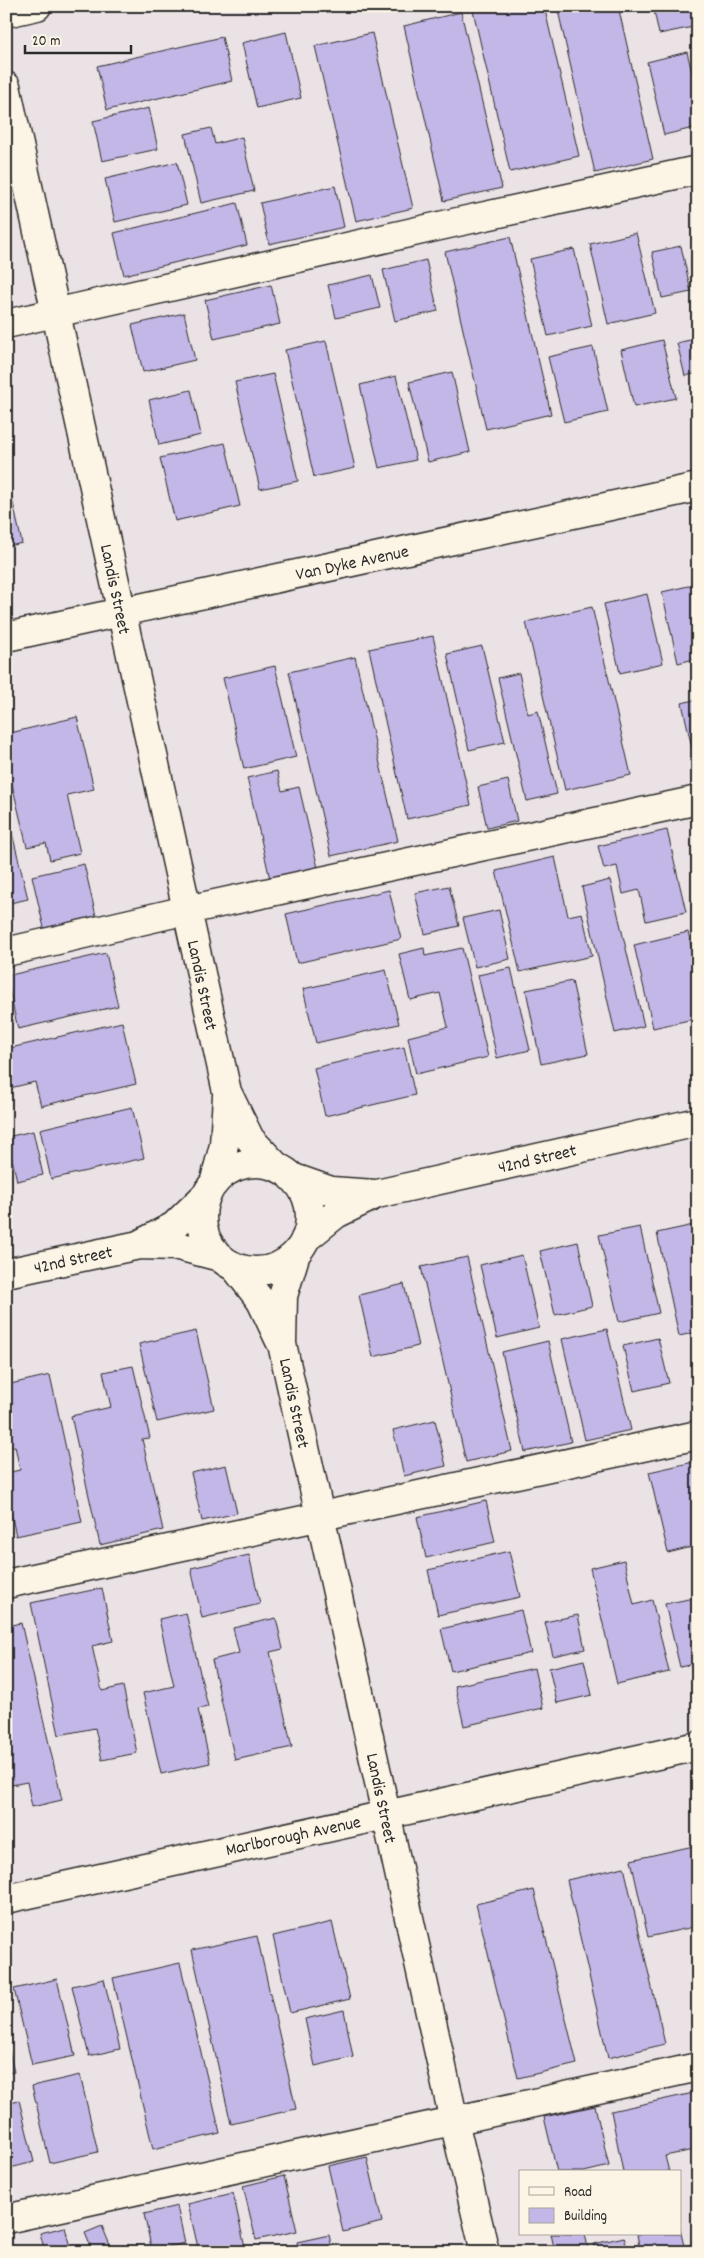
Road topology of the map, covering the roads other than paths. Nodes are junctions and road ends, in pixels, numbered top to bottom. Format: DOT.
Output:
graph roads {
  1 [pos="37,6"];
  2 [pos="6,13"];
  3 [pos="6,86"];
  4 [pos="698,170"];
  5 [pos="55,314"];
  6 [pos="6,324"];
  7 [pos="698,486"];
  8 [pos="121,612"];
  9 [pos="6,638"];
  10 [pos="698,800"];
  11 [pos="187,910"];
  12 [pos="6,952"];
  13 [pos="227,1092"];
  14 [pos="698,1122"];
  15 [pos="284,1172"];
  16 [pos="211,1188"];
  17 [pos="377,1194"];
  18 [pos="139,1245"];
  19 [pos="300,1246"];
  20 [pos="227,1262"];
  21 [pos="6,1274"];
  22 [pos="282,1344"];
  23 [pos="698,1435"];
  24 [pos="320,1517"];
  25 [pos="6,1584"];
  26 [pos="698,1746"];
  27 [pos="386,1815"];
  28 [pos="6,1899"];
  29 [pos="698,2067"];
  30 [pos="454,2121"];
  31 [pos="6,2219"];
  32 [pos="485,2252"];
  1 -- 2 [label="street"];
  3 -- 5 [label="street, Landis Street"];
  4 -- 5 [label="street"];
  5 -- 6 [label="street"];
  5 -- 8 [label="street, Landis Street"];
  7 -- 8 [label="street, Van Dyke Avenue"];
  8 -- 9 [label="street, Van Dyke Avenue"];
  8 -- 11 [label="street, Landis Street"];
  10 -- 11 [label="street"];
  11 -- 12 [label="street"];
  11 -- 13 [label="street, Landis Street"];
  13 -- 15 [label="street, Landis Street"];
  13 -- 16 [label="street, Landis Street"];
  14 -- 17 [label="street, 42nd Street"];
  15 -- 16 [label="street"];
  15 -- 17 [label="street, 42nd Street"];
  15 -- 19 [label="street"];
  16 -- 18 [label="street, 42nd Street"];
  16 -- 20 [label="street"];
  17 -- 19 [label="street, 42nd Street"];
  18 -- 20 [label="street, 42nd Street"];
  18 -- 21 [label="street, 42nd Street"];
  19 -- 20 [label="street"];
  19 -- 22 [label="street, Landis Street"];
  20 -- 22 [label="street, Landis Street"];
  22 -- 24 [label="street, Landis Street"];
  23 -- 24 [label="street"];
  24 -- 25 [label="street"];
  24 -- 27 [label="street, Landis Street"];
  26 -- 27 [label="street, Marlborough Avenue"];
  27 -- 28 [label="street, Marlborough Avenue"];
  27 -- 30 [label="street, Landis Street"];
  29 -- 30 [label="street"];
  30 -- 31 [label="street"];
  30 -- 32 [label="street, Landis Street"];
}
